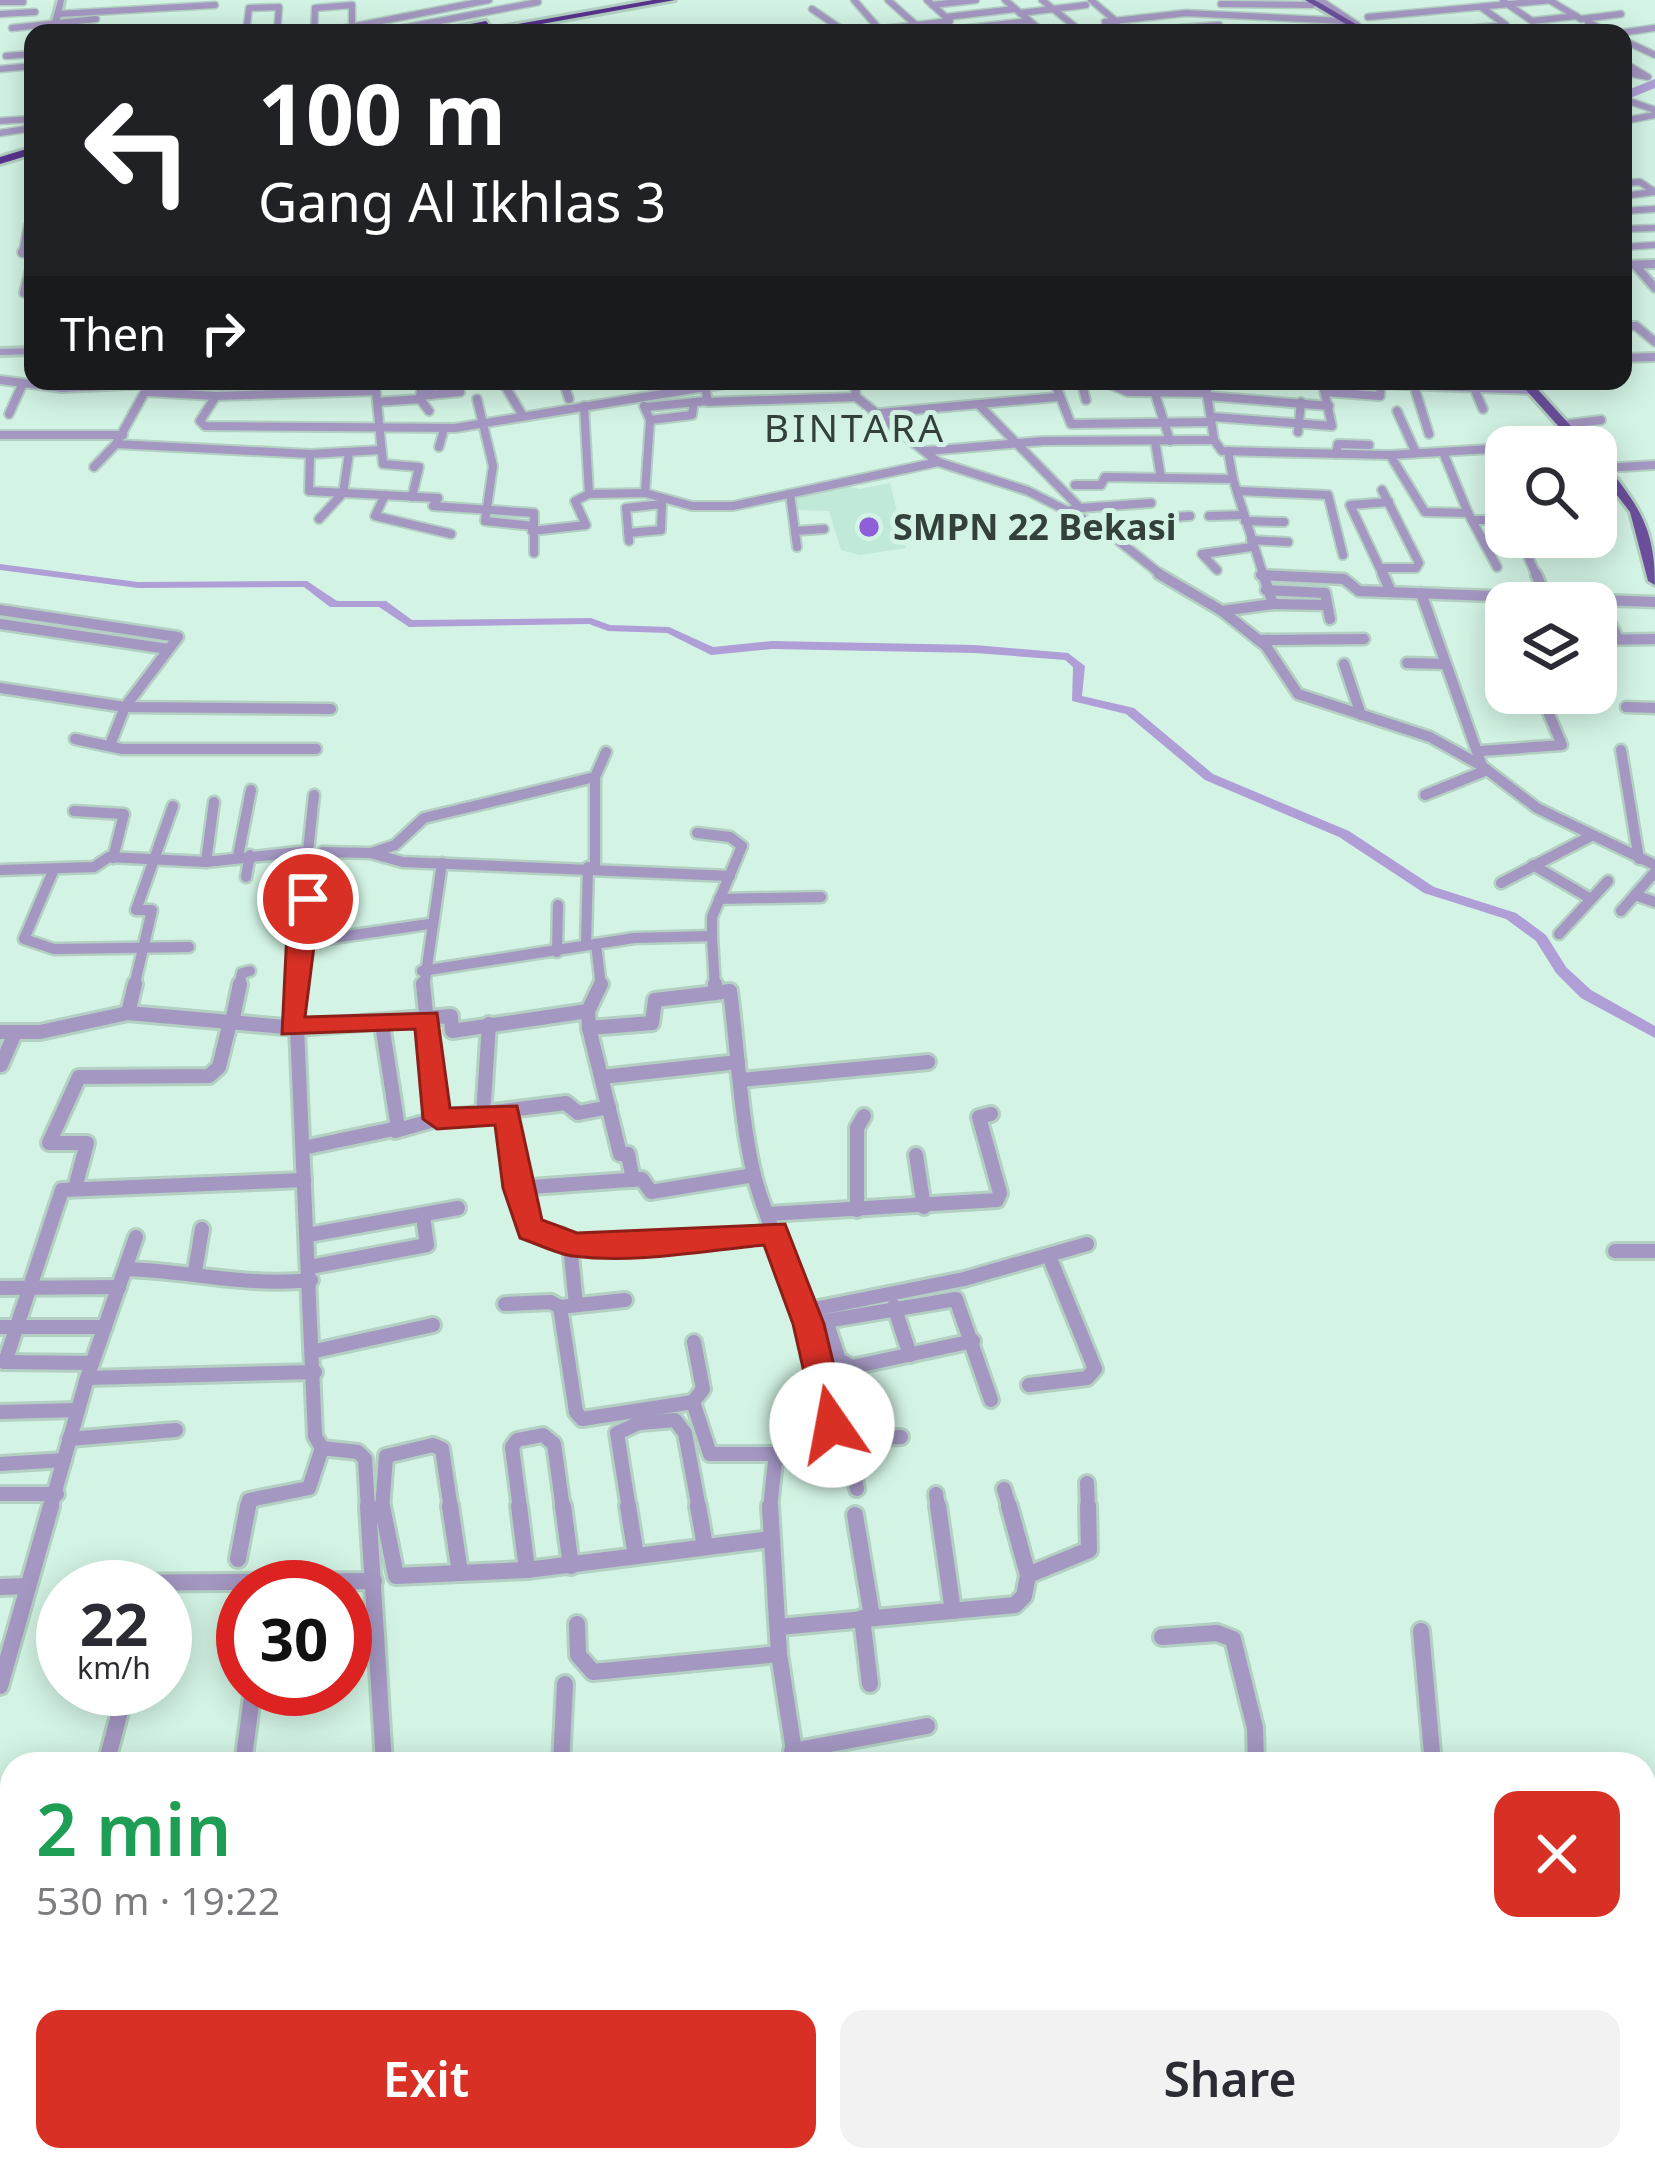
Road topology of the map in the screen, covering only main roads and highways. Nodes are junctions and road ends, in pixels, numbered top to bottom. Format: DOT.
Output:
graph roads {
  1 [pos="632,0"];
  2 [pos="670,0"];
  3 [pos="1314,2"];
  4 [pos="492,24"];
  5 [pos="527,24"];
  6 [pos="1354,24"];
  7 [pos="1531,390"];
  8 [pos="1563,426"];
  9 [pos="1617,487"];
  10 [pos="1650,555"];
  11 [pos="1655,581"];
  1 -- 4 [label="highway"];
  2 -- 5 [label="highway"];
  3 -- 6 [label="main road"];
  7 -- 8 [label="main road"];
  9 -- 10 [label="main road"];
  10 -- 11 [label="main road"];
}
